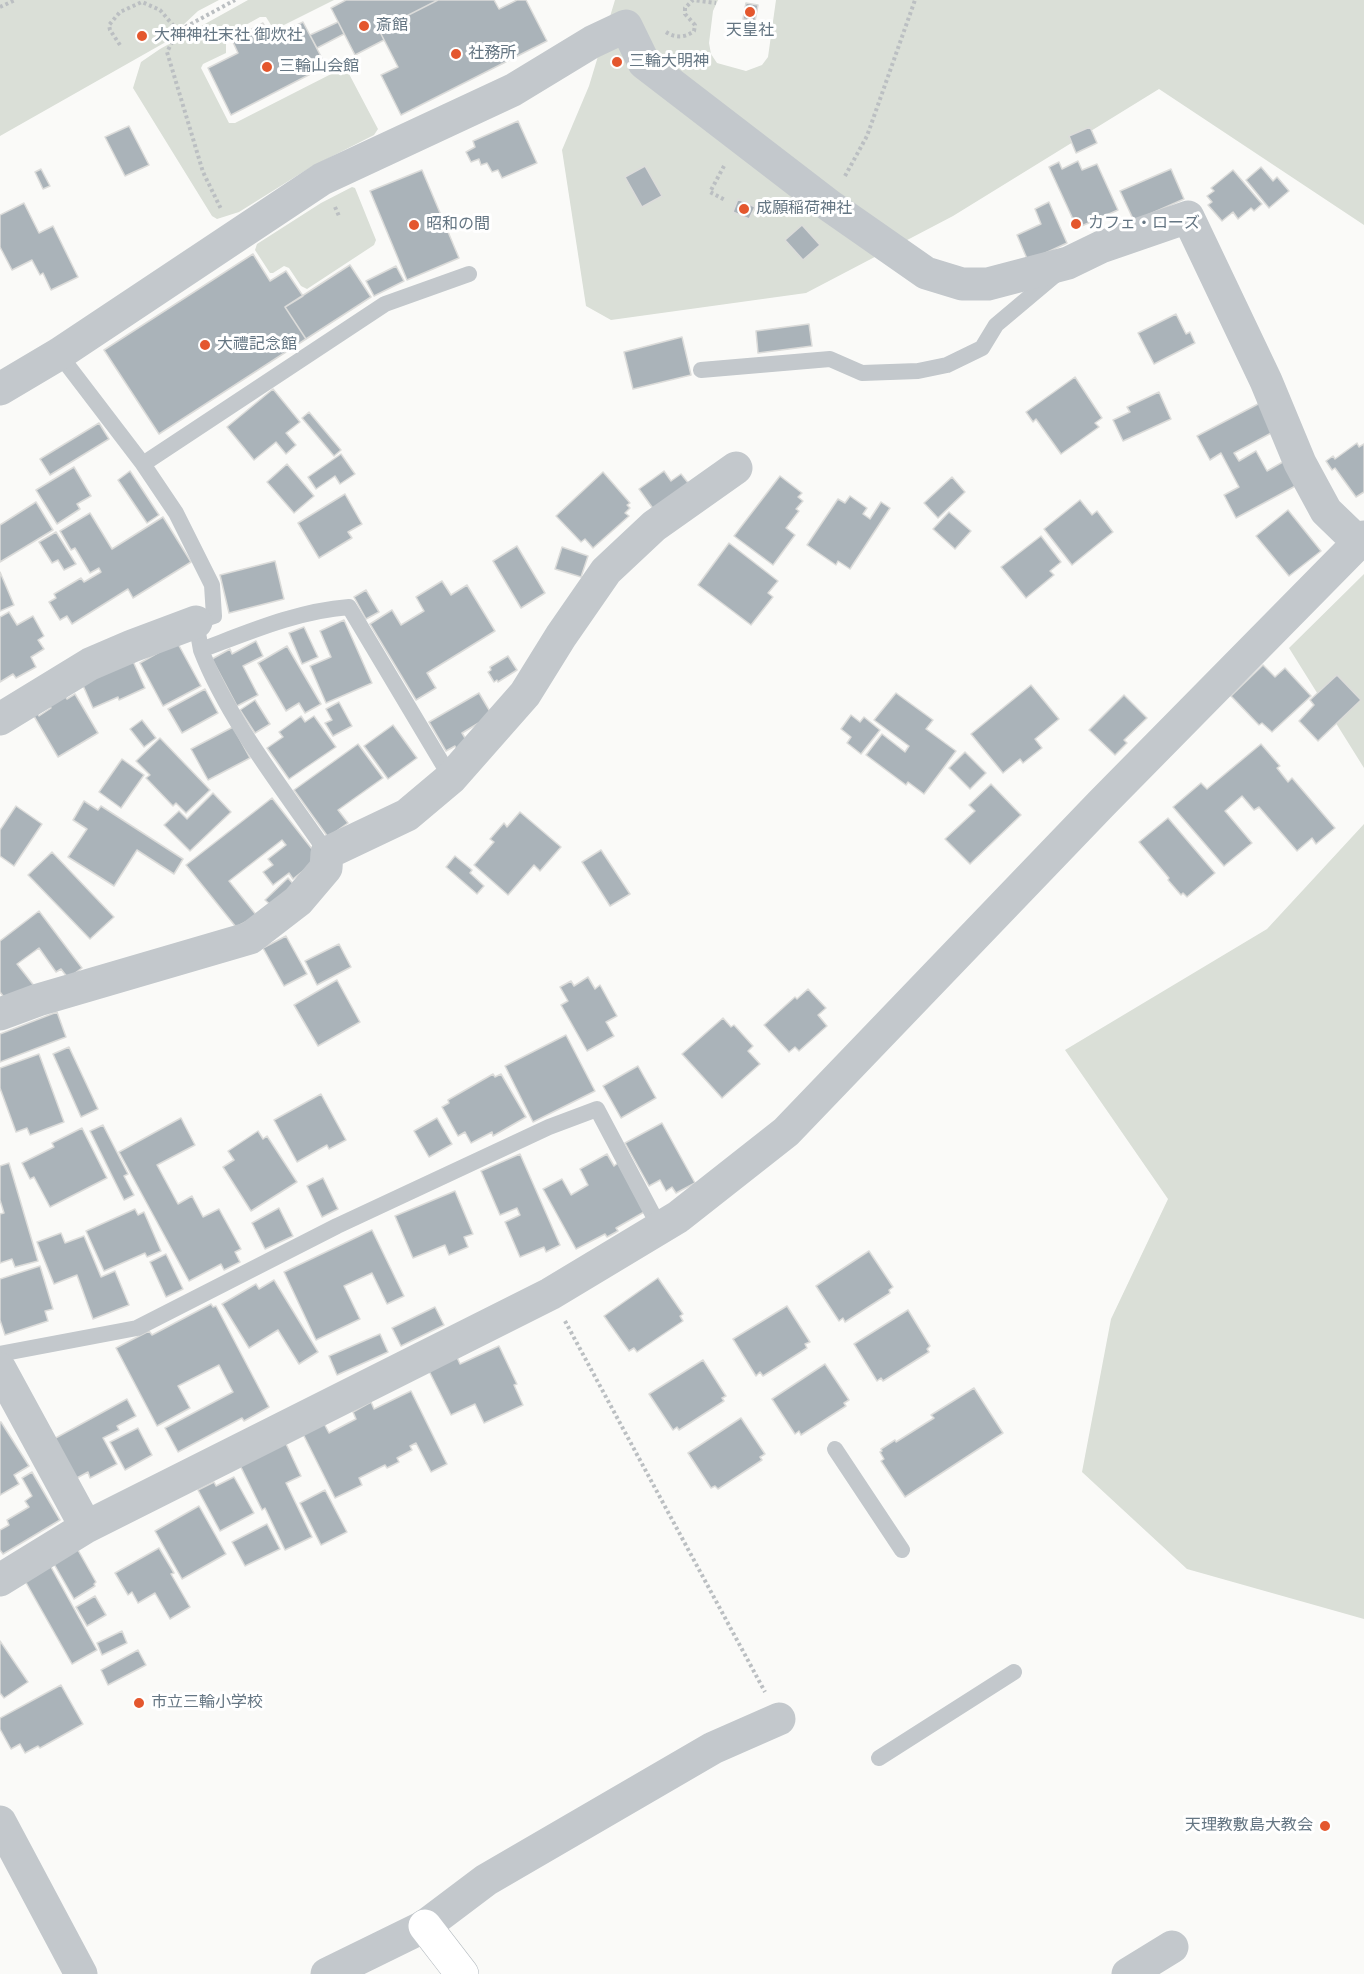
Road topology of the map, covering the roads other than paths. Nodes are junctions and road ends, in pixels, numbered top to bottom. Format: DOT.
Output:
graph roads {
  1 [pos="1068,263"];
  2 [pos="468,274"];
  3 [pos="59,354"];
  4 [pos="701,370"];
  5 [pos="0,389"];
  6 [pos="143,464"];
  7 [pos="736,468"];
  8 [pos="1361,540"];
  9 [pos="199,636"];
  10 [pos="0,719"];
  11 [pos="452,777"];
  12 [pos="327,853"];
  13 [pos="0,1014"];
  14 [pos="660,1228"];
  15 [pos="0,1354"];
  16 [pos="0,1369"];
  17 [pos="835,1449"];
  18 [pos="86,1527"];
  19 [pos="902,1550"];
  20 [pos="0,1580"];
  21 [pos="1014,1672"];
  22 [pos="779,1719"];
  23 [pos="879,1758"];
  24 [pos="0,1822"];
  25 [pos="425,1926"];
  26 [pos="1172,1947"];
  27 [pos="81,1974"];
  28 [pos="327,1974"];
  29 [pos="462,1974"];
  30 [pos="1128,1974"];
  1 -- 3 [label="street"];
  1 -- 4 [label="lane"];
  1 -- 8 [label="street"];
  2 -- 6 [label="lane"];
  3 -- 5 [label="street"];
  3 -- 6 [label="lane"];
  6 -- 9 [label="lane"];
  7 -- 11 [label="street"];
  8 -- 14 [label="street"];
  9 -- 10 [label="street"];
  9 -- 11 [label="lane"];
  9 -- 12 [label="lane"];
  11 -- 12 [label="street"];
  12 -- 13 [label="street"];
  14 -- 15 [label="lane"];
  14 -- 18 [label="street"];
  16 -- 18 [label="street"];
  17 -- 19 [label="lane"];
  18 -- 20 [label="street"];
  21 -- 23 [label="lane"];
  22 -- 25 [label="street"];
  24 -- 27 [label="street"];
  25 -- 28 [label="street"];
  25 -- 29 [label="street"];
  26 -- 30 [label="street"];
}
